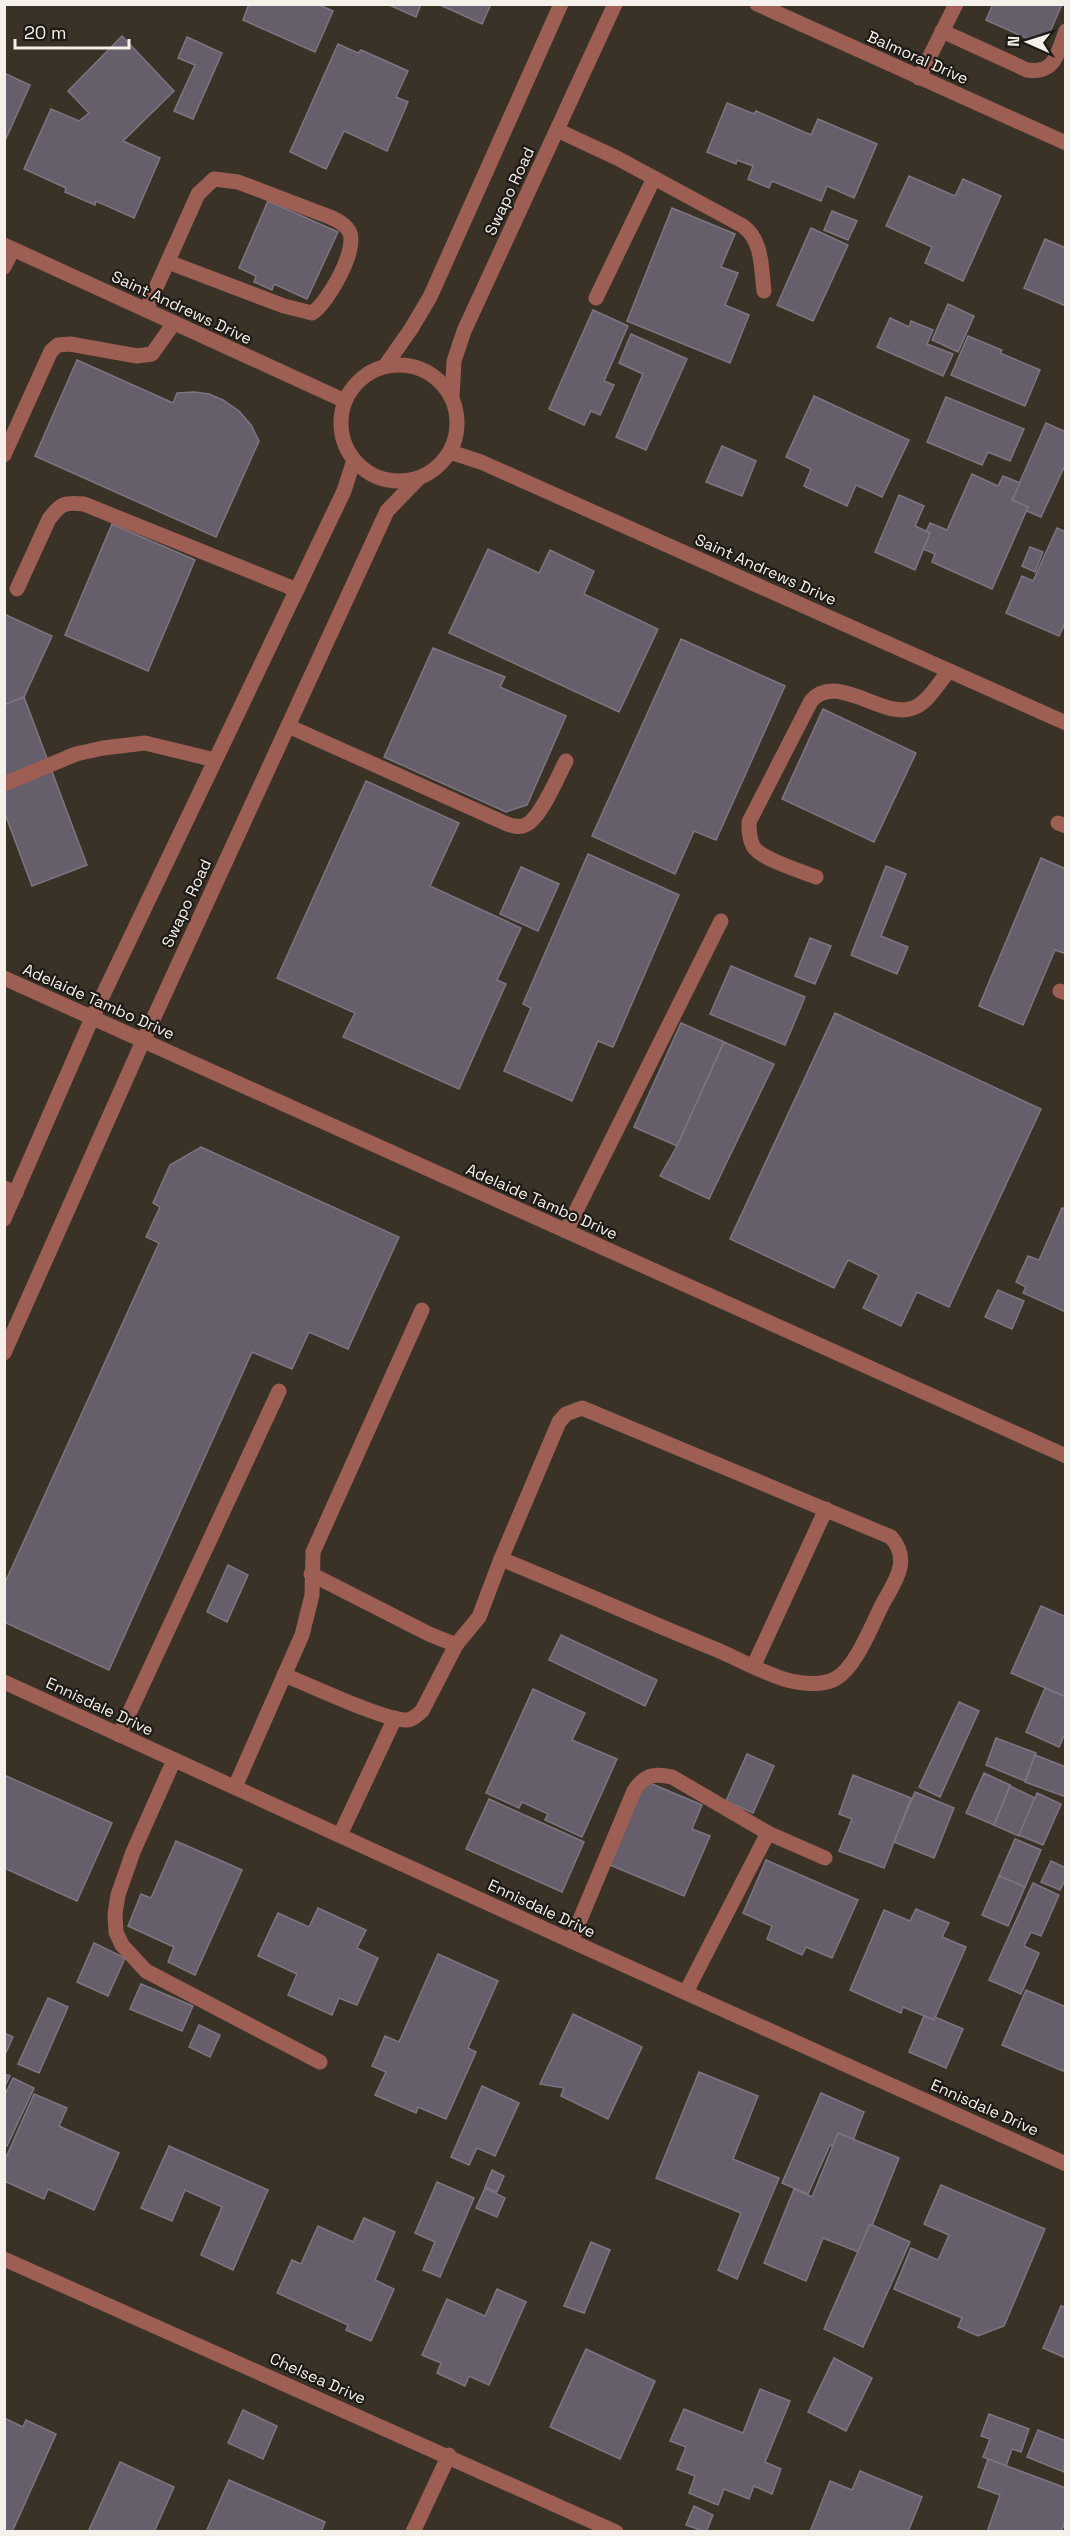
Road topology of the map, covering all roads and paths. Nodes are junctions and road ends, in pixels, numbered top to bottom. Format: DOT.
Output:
graph roads {
  1 [pos="561,4"];
  2 [pos="615,4"];
  3 [pos="757,4"];
  4 [pos="956,4"];
  5 [pos="942,31"];
  6 [pos="1065,31"];
  7 [pos="919,78"];
  8 [pos="557,130"];
  9 [pos="1065,143"];
  10 [pos="654,178"];
  11 [pos="9,247"];
  12 [pos="168,262"];
  13 [pos="4,267"];
  14 [pos="764,291"];
  15 [pos="596,298"];
  16 [pos="146,310"];
  17 [pos="174,323"];
  18 [pos="385,366"];
  19 [pos="452,397"];
  20 [pos="345,401"];
  21 [pos="450,452"];
  22 [pos="4,455"];
  23 [pos="354,460"];
  24 [pos="417,479"];
  25 [pos="17,589"];
  26 [pos="297,590"];
  27 [pos="949,670"];
  28 [pos="1065,723"];
  29 [pos="288,726"];
  30 [pos="215,759"];
  31 [pos="566,761"];
  32 [pos="4,784"];
  33 [pos="816,877"];
  34 [pos="721,921"];
  35 [pos="4,978"];
  36 [pos="92,1018"];
  37 [pos="143,1041"];
  38 [pos="10,1190"];
  39 [pos="4,1219"];
  40 [pos="566,1231"];
  41 [pos="422,1310"];
  42 [pos="4,1353"];
  43 [pos="279,1391"];
  44 [pos="1065,1456"];
  45 [pos="826,1509"];
  46 [pos="501,1559"];
  47 [pos="311,1574"];
  48 [pos="456,1645"];
  49 [pos="754,1665"];
  50 [pos="284,1675"];
  51 [pos="4,1682"];
  52 [pos="395,1718"];
  53 [pos="118,1735"];
  54 [pos="174,1760"];
  55 [pos="235,1787"];
  56 [pos="768,1833"];
  57 [pos="340,1835"];
  58 [pos="825,1858"];
  59 [pos="572,1941"];
  60 [pos="686,1992"];
  61 [pos="320,2062"];
  62 [pos="1065,2164"];
  63 [pos="4,2259"];
  64 [pos="449,2455"];
  65 [pos="413,2532"];
  66 [pos="616,2532"];
  1 -- 18 [label="street, Swapo Road"];
  2 -- 8 [label="street, Swapo Road"];
  3 -- 7 [label="street, Balmoral Drive"];
  4 -- 5 [label="street"];
  5 -- 6 [label="street"];
  5 -- 7 [label="street"];
  7 -- 9 [label="street, Balmoral Drive"];
  8 -- 10 [label="street"];
  8 -- 19 [label="street, Swapo Road"];
  10 -- 14 [label="street"];
  10 -- 15 [label="street"];
  11 -- 13 [label="street"];
  11 -- 16 [label="street, Saint Andrews Drive"];
  12 -- 12 [label="street"];
  12 -- 16 [label="street"];
  16 -- 17 [label="street, Saint Andrews Drive"];
  17 -- 20 [label="street, Saint Andrews Drive"];
  17 -- 22 [label="street"];
  18 -- 19 [label="street"];
  18 -- 20 [label="street"];
  19 -- 21 [label="street"];
  20 -- 23 [label="street"];
  21 -- 24 [label="street"];
  21 -- 27 [label="street, Saint Andrews Drive"];
  23 -- 24 [label="street"];
  23 -- 26 [label="street"];
  24 -- 29 [label="street, Swapo Road"];
  25 -- 26 [label="street"];
  26 -- 30 [label="street"];
  27 -- 28 [label="street, Saint Andrews Drive"];
  27 -- 33 [label="street"];
  29 -- 31 [label="street"];
  29 -- 37 [label="street, Swapo Road"];
  30 -- 32 [label="street"];
  30 -- 36 [label="street"];
  34 -- 40 [label="street"];
  35 -- 36 [label="street, Adelaide Tambo Drive"];
  36 -- 37 [label="street, Adelaide Tambo Drive"];
  36 -- 38 [label="street"];
  37 -- 40 [label="street, Adelaide Tambo Drive"];
  37 -- 42 [label="street, Swapo Road"];
  38 -- 39 [label="street"];
  40 -- 44 [label="street, Adelaide Tambo Drive"];
  41 -- 47 [label="street"];
  43 -- 53 [label="street"];
  45 -- 46 [label="street"];
  45 -- 49 [label="street"];
  45 -- 49 [label="street"];
  46 -- 48 [label="street"];
  46 -- 49 [label="street"];
  47 -- 48 [label="street"];
  47 -- 50 [label="street"];
  48 -- 52 [label="street"];
  50 -- 52 [label="street"];
  50 -- 55 [label="street"];
  51 -- 53 [label="street, Ennisdale Drive"];
  52 -- 57 [label="street"];
  53 -- 54 [label="street, Ennisdale Drive"];
  54 -- 55 [label="street, Ennisdale Drive"];
  54 -- 61 [label="street"];
  55 -- 57 [label="street, Ennisdale Drive"];
  56 -- 58 [label="street"];
  56 -- 59 [label="street"];
  56 -- 60 [label="street"];
  57 -- 59 [label="street, Ennisdale Drive"];
  59 -- 60 [label="street, Ennisdale Drive"];
  60 -- 62 [label="street, Ennisdale Drive"];
  63 -- 64 [label="street, Chelsea Drive"];
  64 -- 65 [label="street"];
  64 -- 66 [label="street, Chelsea Drive"];
}
